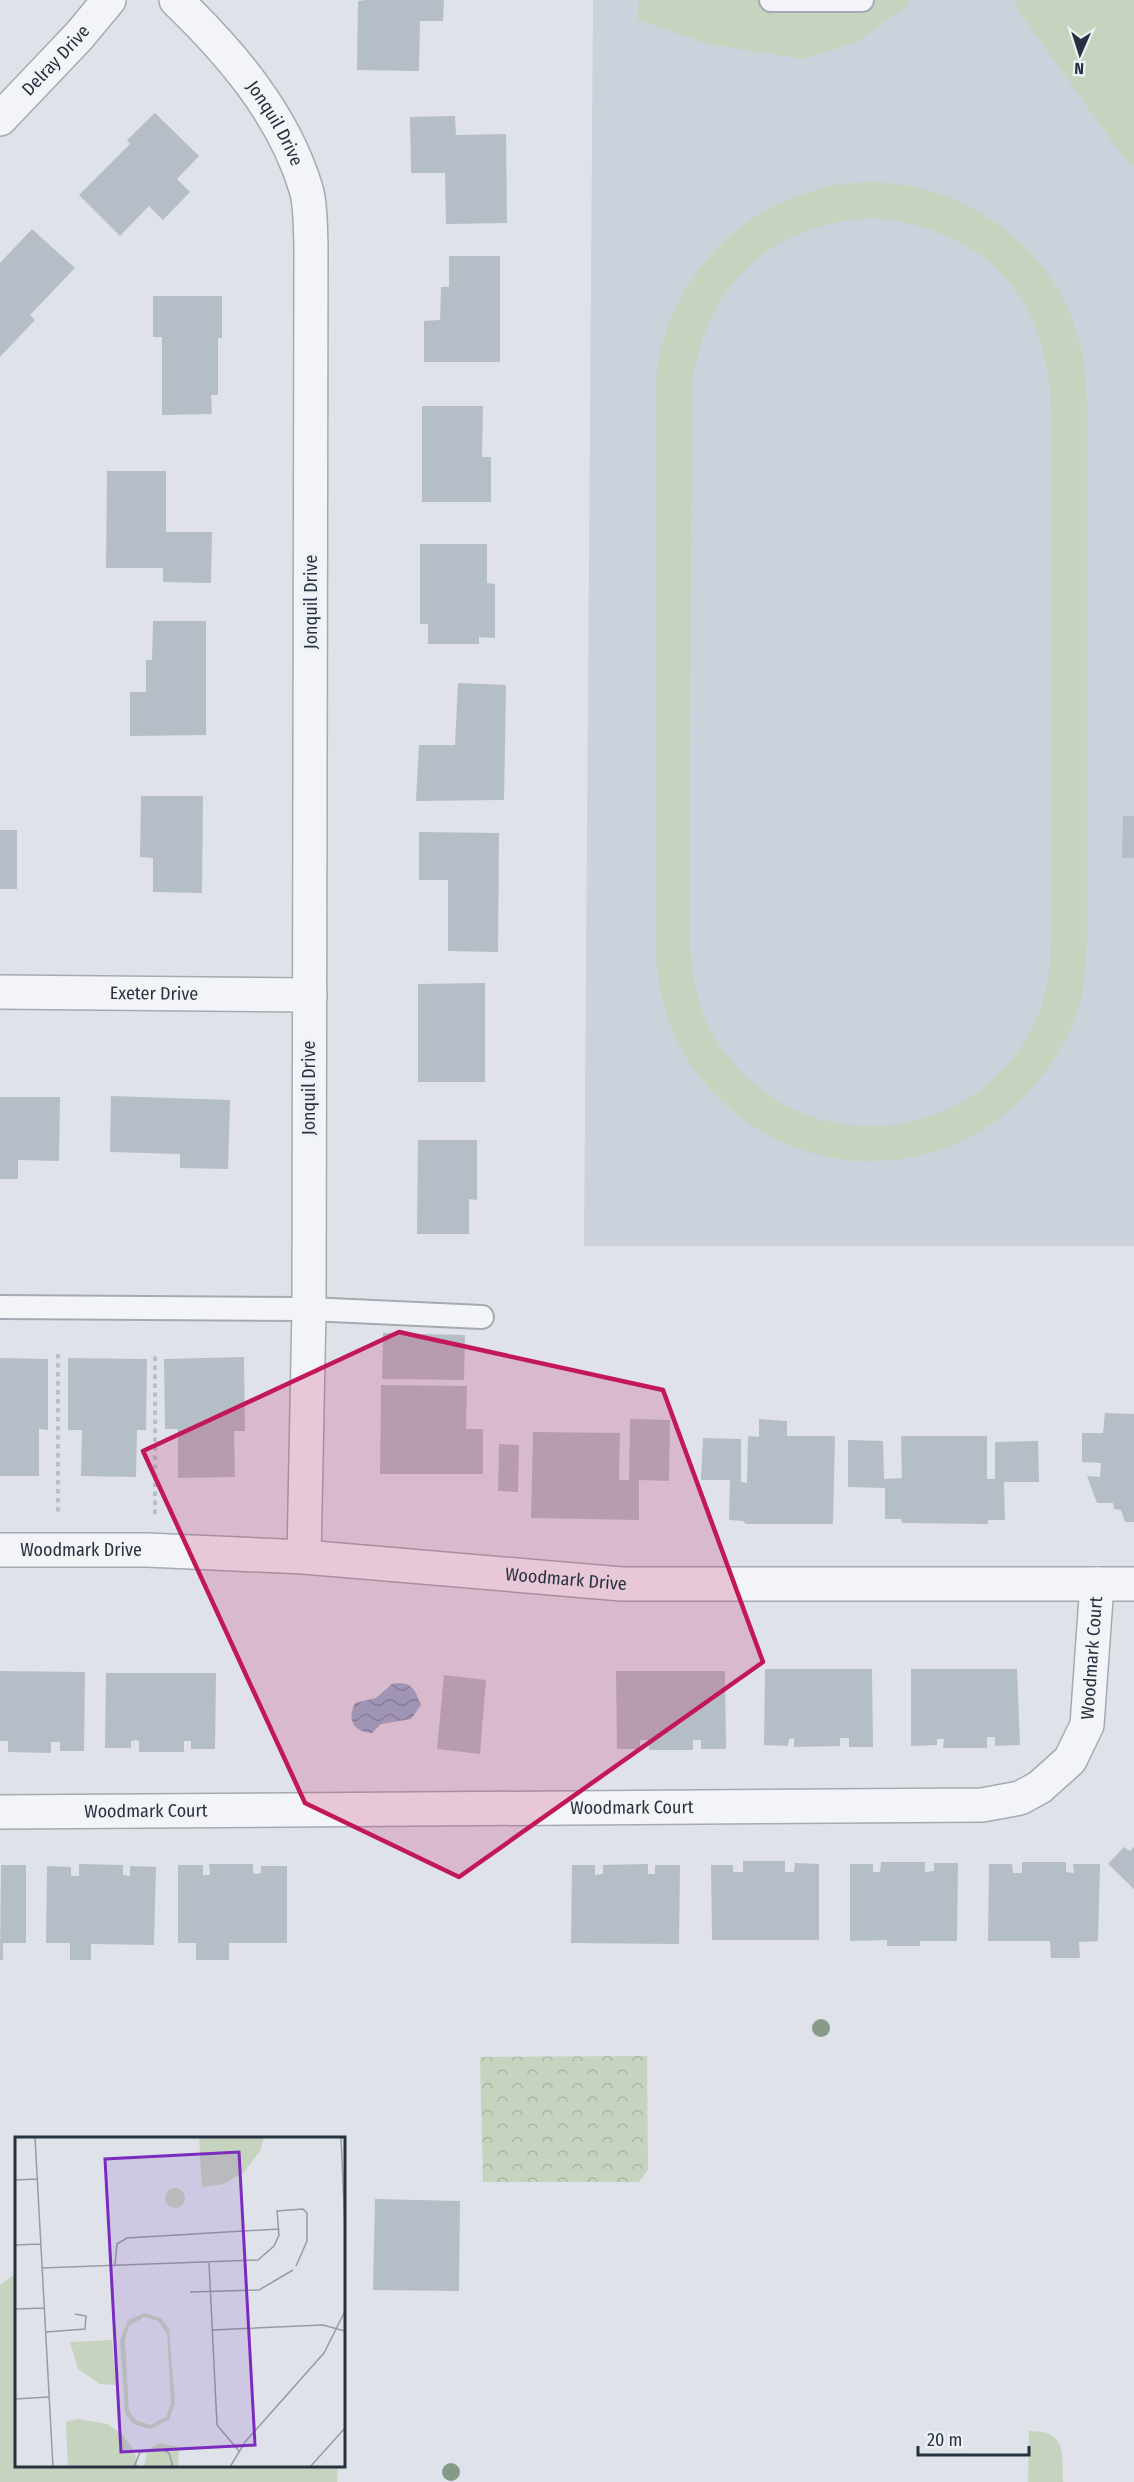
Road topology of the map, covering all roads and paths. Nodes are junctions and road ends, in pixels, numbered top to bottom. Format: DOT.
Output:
graph roads {
  1 [pos="109,0"];
  2 [pos="176,0"];
  3 [pos="771,0"];
  4 [pos="862,0"];
  5 [pos="0,119"];
  6 [pos="0,992"];
  7 [pos="310,995"];
  8 [pos="0,1307"];
  9 [pos="309,1308"];
  10 [pos="482,1317"];
  11 [pos="58,1354"];
  12 [pos="155,1355"];
  13 [pos="58,1514"];
  14 [pos="155,1515"];
  15 [pos="0,1550"];
  16 [pos="304,1557"];
  17 [pos="1096,1584"];
  18 [pos="1134,1584"];
  19 [pos="0,1812"];
  1 -- 5 [label="street, Delray Drive"];
  2 -- 7 [label="street, Jonquil Drive"];
  3 -- 4 [label="lane"];
  6 -- 7 [label="street, Exeter Drive"];
  7 -- 9 [label="street, Jonquil Drive"];
  8 -- 9 [label="lane"];
  9 -- 10 [label="lane"];
  9 -- 16 [label="street, Jonquil Drive"];
  11 -- 13 [label="path"];
  12 -- 14 [label="path"];
  15 -- 16 [label="street, Woodmark Drive"];
  16 -- 17 [label="street, Woodmark Drive"];
  17 -- 18 [label="street, Woodmark Drive"];
  17 -- 19 [label="street, Woodmark Court"];
}
